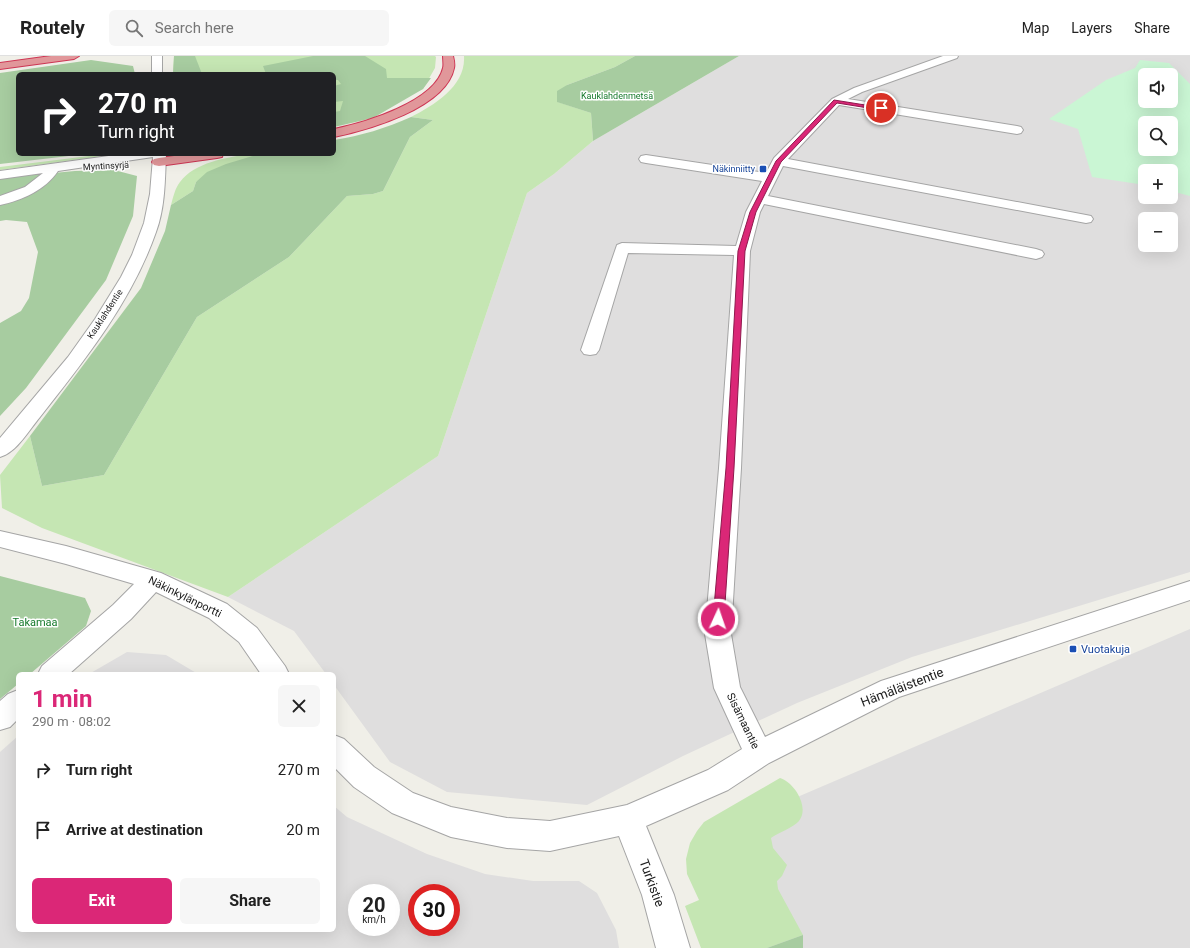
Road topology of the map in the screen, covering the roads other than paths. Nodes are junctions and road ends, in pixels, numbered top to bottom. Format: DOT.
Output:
graph roads {
  1 [pos="74,56"];
  2 [pos="448,56"];
  3 [pos="953,56"];
  4 [pos="0,66"];
  5 [pos="836,101"];
  6 [pos="1016,130"];
  7 [pos="336,132"];
  8 [pos="177,156"];
  9 [pos="157,157"];
  10 [pos="646,159"];
  11 [pos="779,161"];
  12 [pos="53,169"];
  13 [pos="0,176"];
  14 [pos="770,178"];
  15 [pos="760,199"];
  16 [pos="0,200"];
  17 [pos="1086,219"];
  18 [pos="742,251"];
  19 [pos="1036,254"];
  20 [pos="590,350"];
  21 [pos="0,450"];
  22 [pos="0,538"];
  23 [pos="153,580"];
  24 [pos="1190,590"];
  25 [pos="53,672"];
  26 [pos="275,672"];
  27 [pos="16,704"];
  28 [pos="0,718"];
  29 [pos="336,750"];
  30 [pos="759,754"];
  31 [pos="628,819"];
  32 [pos="673,948"];
  1 -- 4 [label="highway"];
  2 -- 7 [label="highway"];
  3 -- 5 [label="street, Sisämaantie"];
  5 -- 6 [label="street"];
  5 -- 11 [label="street, Sisämaantie"];
  8 -- 9 [label="highway"];
  9 -- 12 [label="street, Myntinsyrjä"];
  9 -- 21 [label="street, Kauklahdentie"];
  10 -- 14 [label="street"];
  11 -- 14 [label="street, Sisämaantie"];
  11 -- 17 [label="street"];
  12 -- 13 [label="street, Myntinsyrjä"];
  12 -- 16 [label="street"];
  14 -- 15 [label="street, Sisämaantie"];
  15 -- 18 [label="street, Sisämaantie"];
  15 -- 19 [label="street"];
  18 -- 20 [label="street"];
  18 -- 30 [label="street, Sisämaantie"];
  22 -- 23 [label="street, Näkinkylänportti"];
  23 -- 25 [label="street"];
  23 -- 26 [label="street, Näkinkylänportti"];
  24 -- 30 [label="street, Hämäläistentie"];
  27 -- 28 [label="street"];
  29 -- 31 [label="street"];
  30 -- 31 [label="street, Hämäläistentie"];
  31 -- 32 [label="street, Turkistie"];
}
